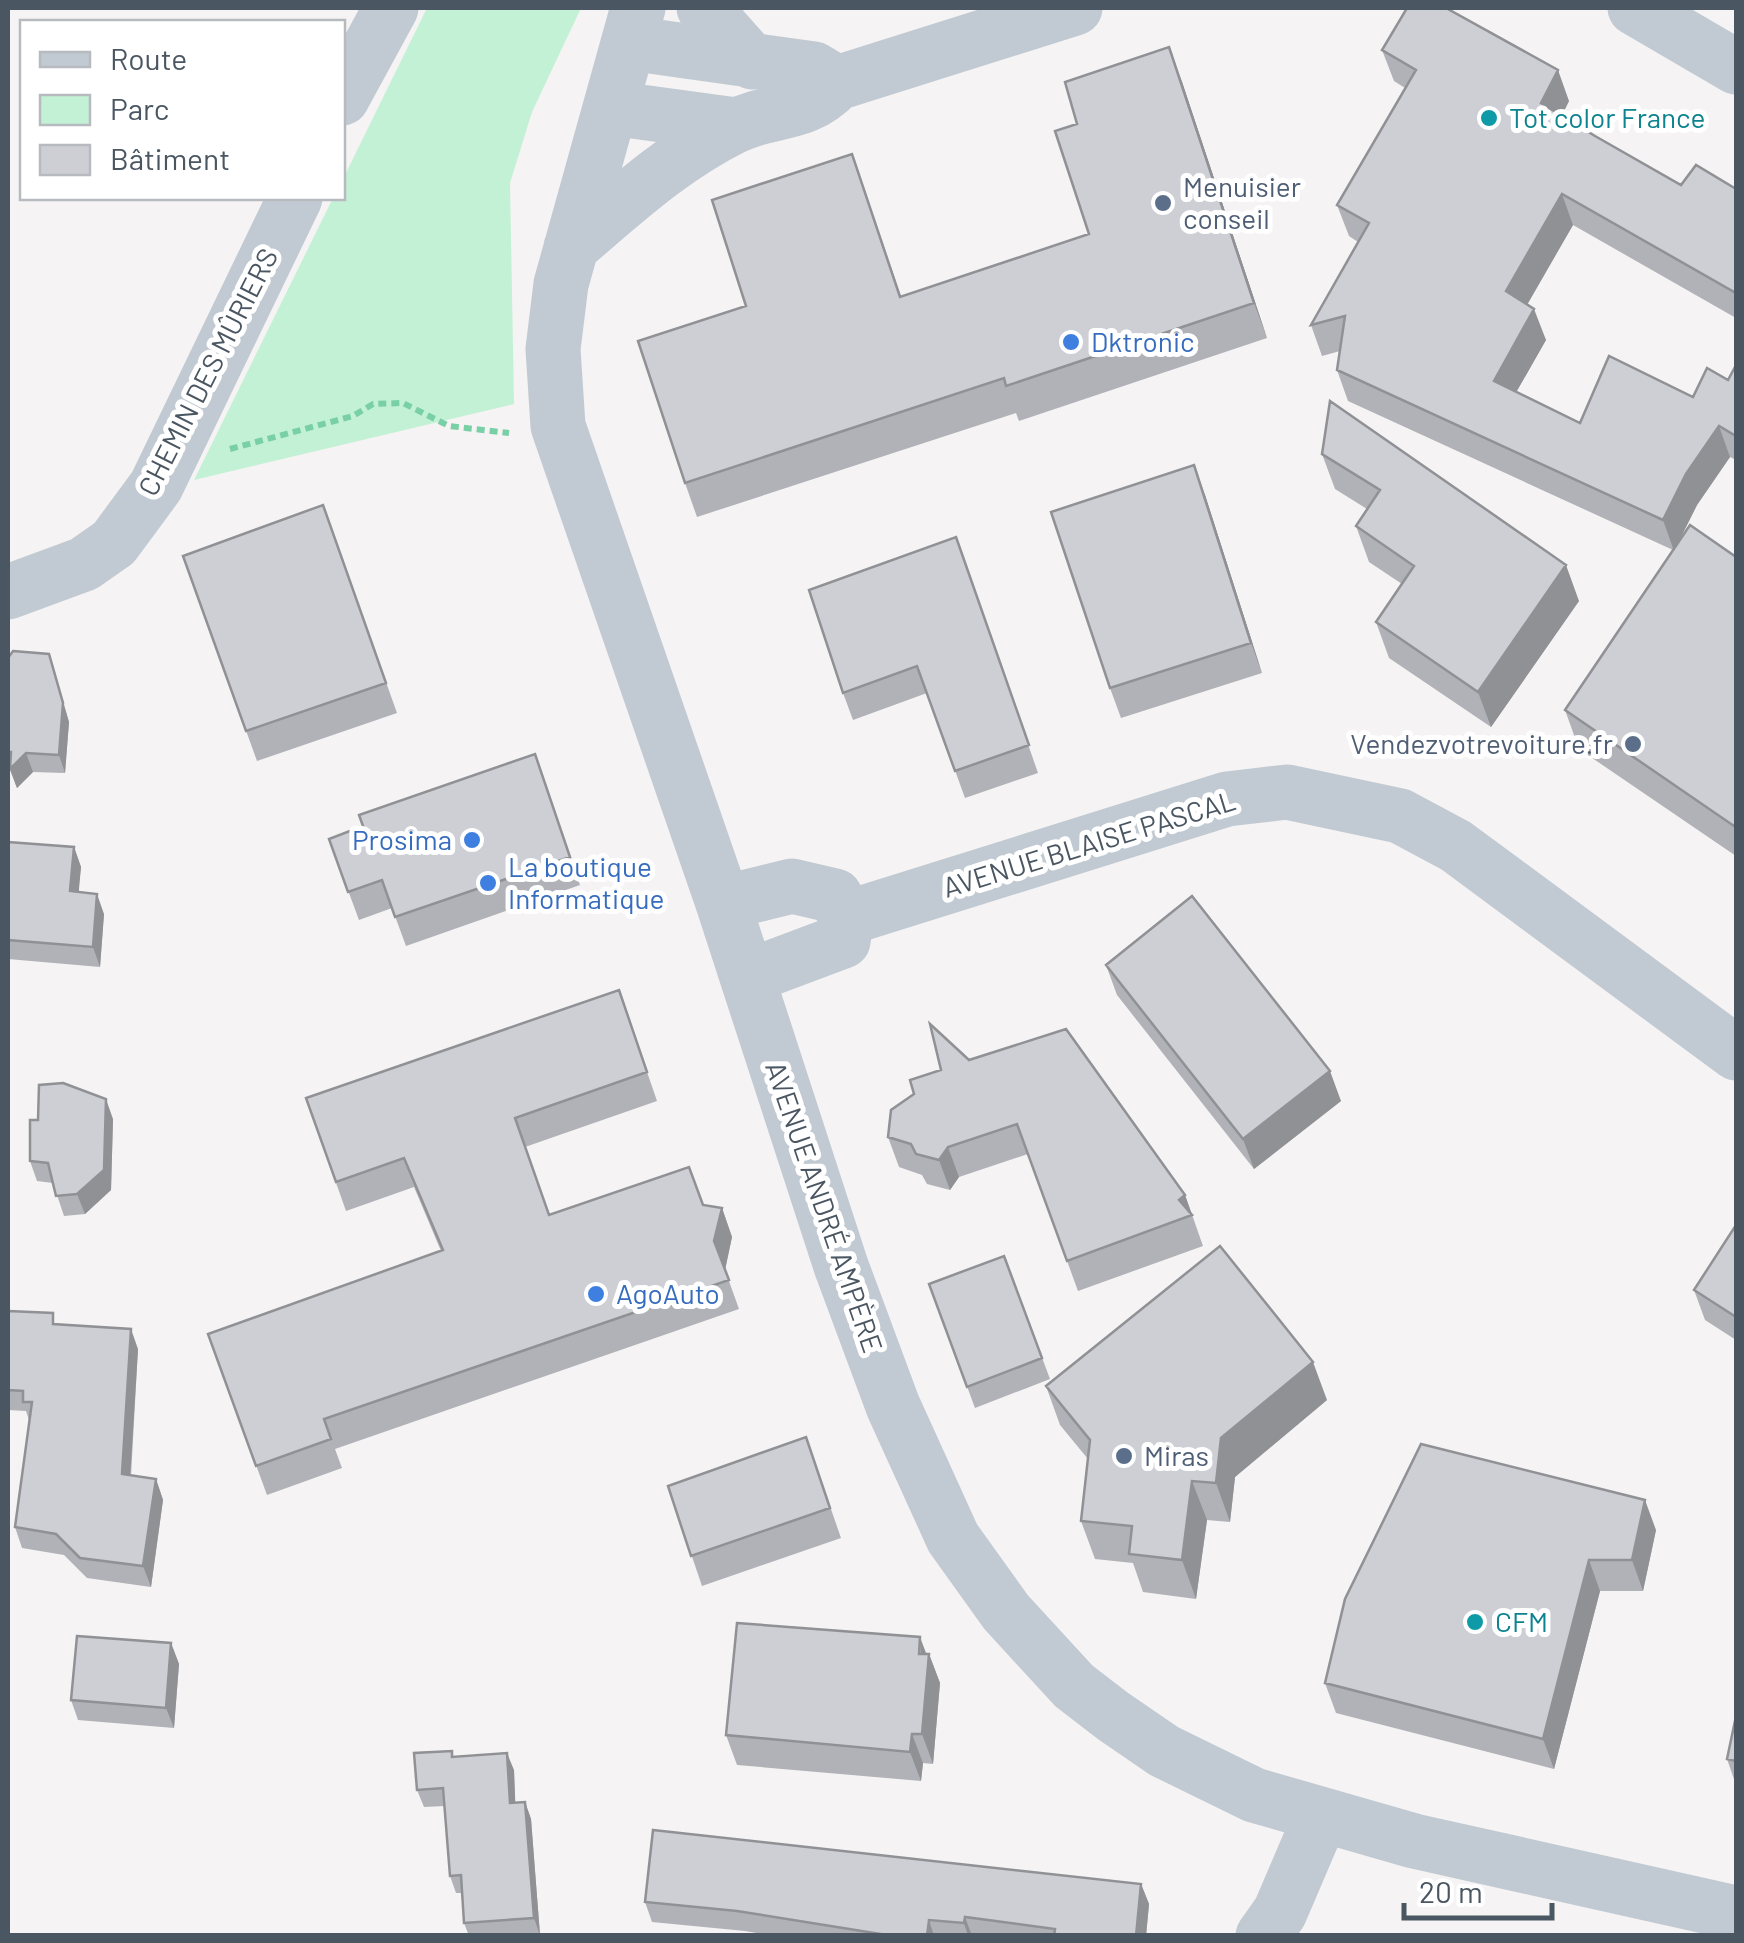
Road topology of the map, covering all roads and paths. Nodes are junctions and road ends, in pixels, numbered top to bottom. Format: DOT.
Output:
graph roads {
  1 [pos="390,8"];
  2 [pos="704,8"];
  3 [pos="1635,8"];
  4 [pos="1051,11"];
  5 [pos="633,25"];
  6 [pos="752,62"];
  7 [pos="1736,67"];
  8 [pos="837,83"];
  9 [pos="345,92"];
  10 [pos="611,108"];
  11 [pos="736,125"];
  12 [pos="294,200"];
  13 [pos="571,246"];
  14 [pos="558,426"];
  15 [pos="166,466"];
  16 [pos="8,592"];
  17 [pos="723,903"];
  18 [pos="846,918"];
  19 [pos="746,977"];
  20 [pos="1736,1053"];
  21 [pos="1321,1816"];
  22 [pos="1736,1913"];
  23 [pos="1263,1936"];
  1 -- 9 [label="street"];
  2 -- 6 [label="street"];
  3 -- 7 [label="street"];
  4 -- 8 [label="street"];
  5 -- 6 [label="street"];
  5 -- 10 [label="street, AVENUE ANDRÉ AMPÈRE"];
  6 -- 8 [label="street"];
  8 -- 11 [label="street"];
  10 -- 11 [label="street"];
  10 -- 13 [label="street, AVENUE ANDRÉ AMPÈRE"];
  11 -- 13 [label="street"];
  12 -- 15 [label="street, CHEMIN DES MÛRIERS"];
  13 -- 14 [label="street, AVENUE ANDRÉ AMPÈRE"];
  14 -- 15 [label="path"];
  14 -- 17 [label="street, AVENUE ANDRÉ AMPÈRE"];
  15 -- 16 [label="street, CHEMIN DES MÛRIERS"];
  17 -- 18 [label="street"];
  17 -- 19 [label="street, AVENUE ANDRÉ AMPÈRE"];
  18 -- 19 [label="street"];
  18 -- 20 [label="street, AVENUE BLAISE PASCAL"];
  19 -- 21 [label="street, AVENUE ANDRÉ AMPÈRE"];
  21 -- 22 [label="street, AVENUE ANDRÉ AMPÈRE"];
  21 -- 23 [label="street"];
}
